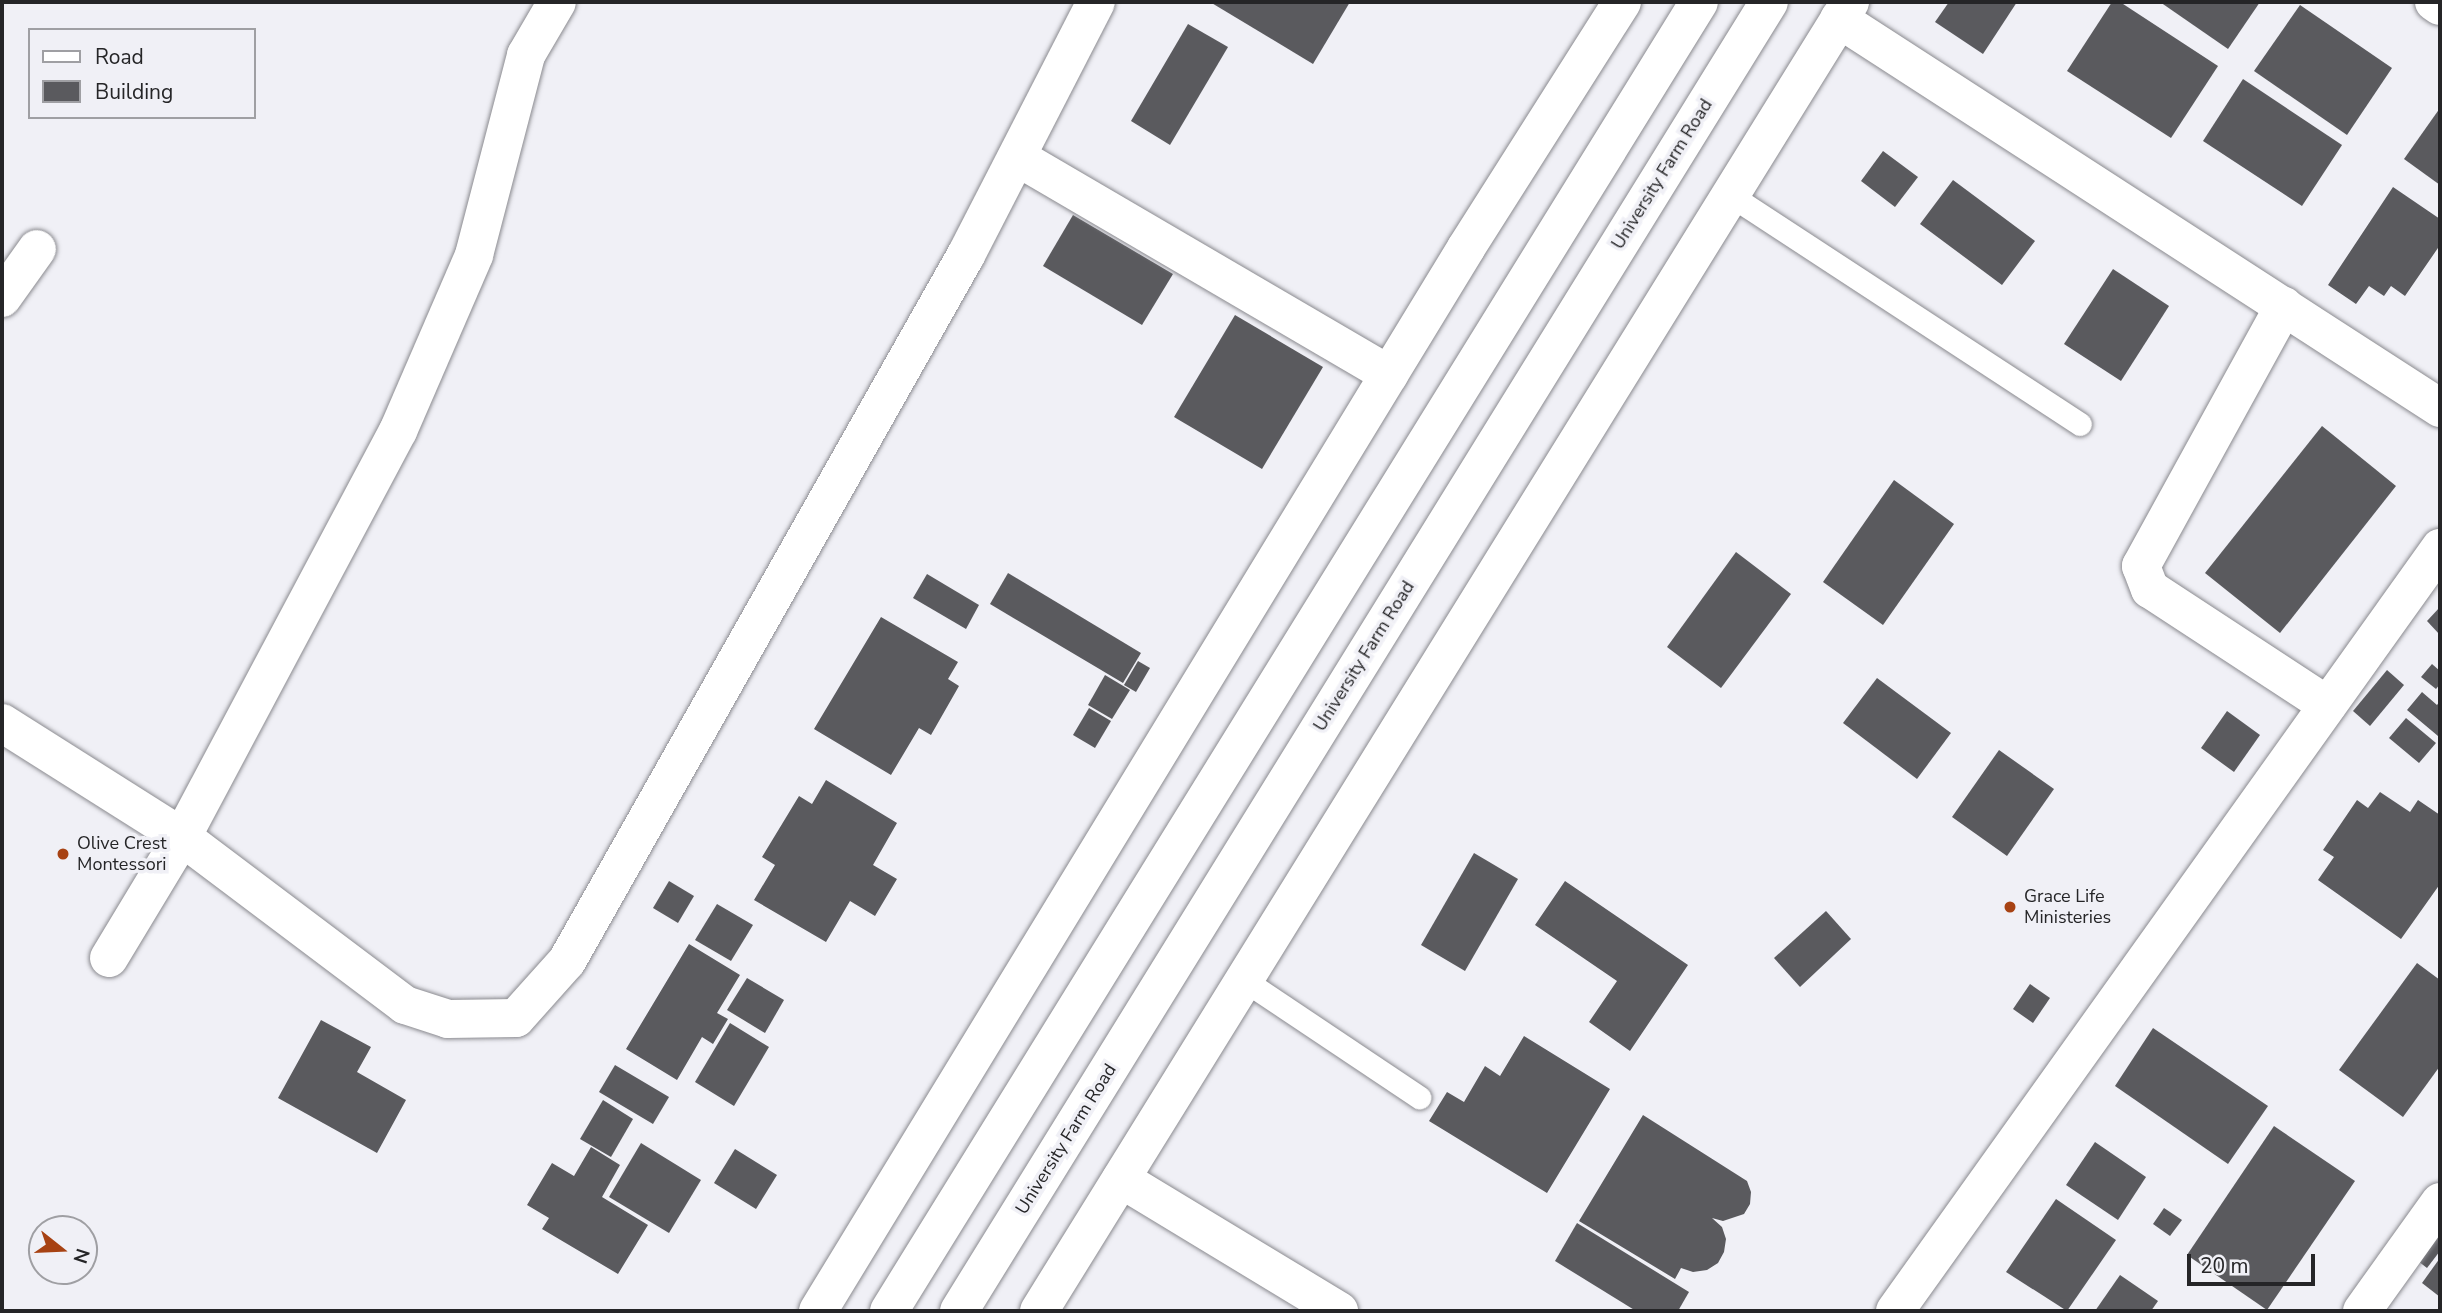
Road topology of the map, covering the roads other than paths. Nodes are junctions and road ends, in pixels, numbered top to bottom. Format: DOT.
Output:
graph roads {
  1 [pos="557,2"];
  2 [pos="1096,2"];
  3 [pos="1622,2"];
  4 [pos="1699,2"];
  5 [pos="1769,2"];
  6 [pos="2434,2"];
  7 [pos="2440,6"];
  8 [pos="1845,11"];
  9 [pos="1017,157"];
  10 [pos="1730,195"];
  11 [pos="37,249"];
  12 [pos="2,298"];
  13 [pos="2284,306"];
  14 [pos="1389,374"];
  15 [pos="2440,408"];
  16 [pos="2080,424"];
  17 [pos="2440,548"];
  18 [pos="2327,705"];
  19 [pos="2,723"];
  20 [pos="182,837"];
  21 [pos="108,958"];
  22 [pos="1244,980"];
  23 [pos="1419,1097"];
  24 [pos="1121,1179"];
  25 [pos="2440,1202"];
  26 [pos="818,1311"];
  27 [pos="888,1311"];
  28 [pos="959,1311"];
  29 [pos="1039,1311"];
  30 [pos="1339,1311"];
  31 [pos="1895,1311"];
  32 [pos="2362,1311"];
  1 -- 20 [label="street"];
  2 -- 9 [label="street"];
  3 -- 14 [label="street"];
  4 -- 27 [label="street"];
  5 -- 28 [label="street, University Farm Road"];
  6 -- 7 [label="street"];
  8 -- 10 [label="street"];
  8 -- 13 [label="street"];
  9 -- 14 [label="street"];
  9 -- 20 [label="street"];
  10 -- 16 [label="lane"];
  10 -- 22 [label="street"];
  11 -- 12 [label="street"];
  13 -- 15 [label="street"];
  13 -- 18 [label="street"];
  14 -- 26 [label="street"];
  17 -- 18 [label="street"];
  18 -- 31 [label="street"];
  19 -- 20 [label="street"];
  20 -- 21 [label="street"];
  22 -- 23 [label="lane"];
  22 -- 24 [label="street"];
  24 -- 29 [label="street"];
  24 -- 30 [label="street"];
  25 -- 32 [label="street"];
}
